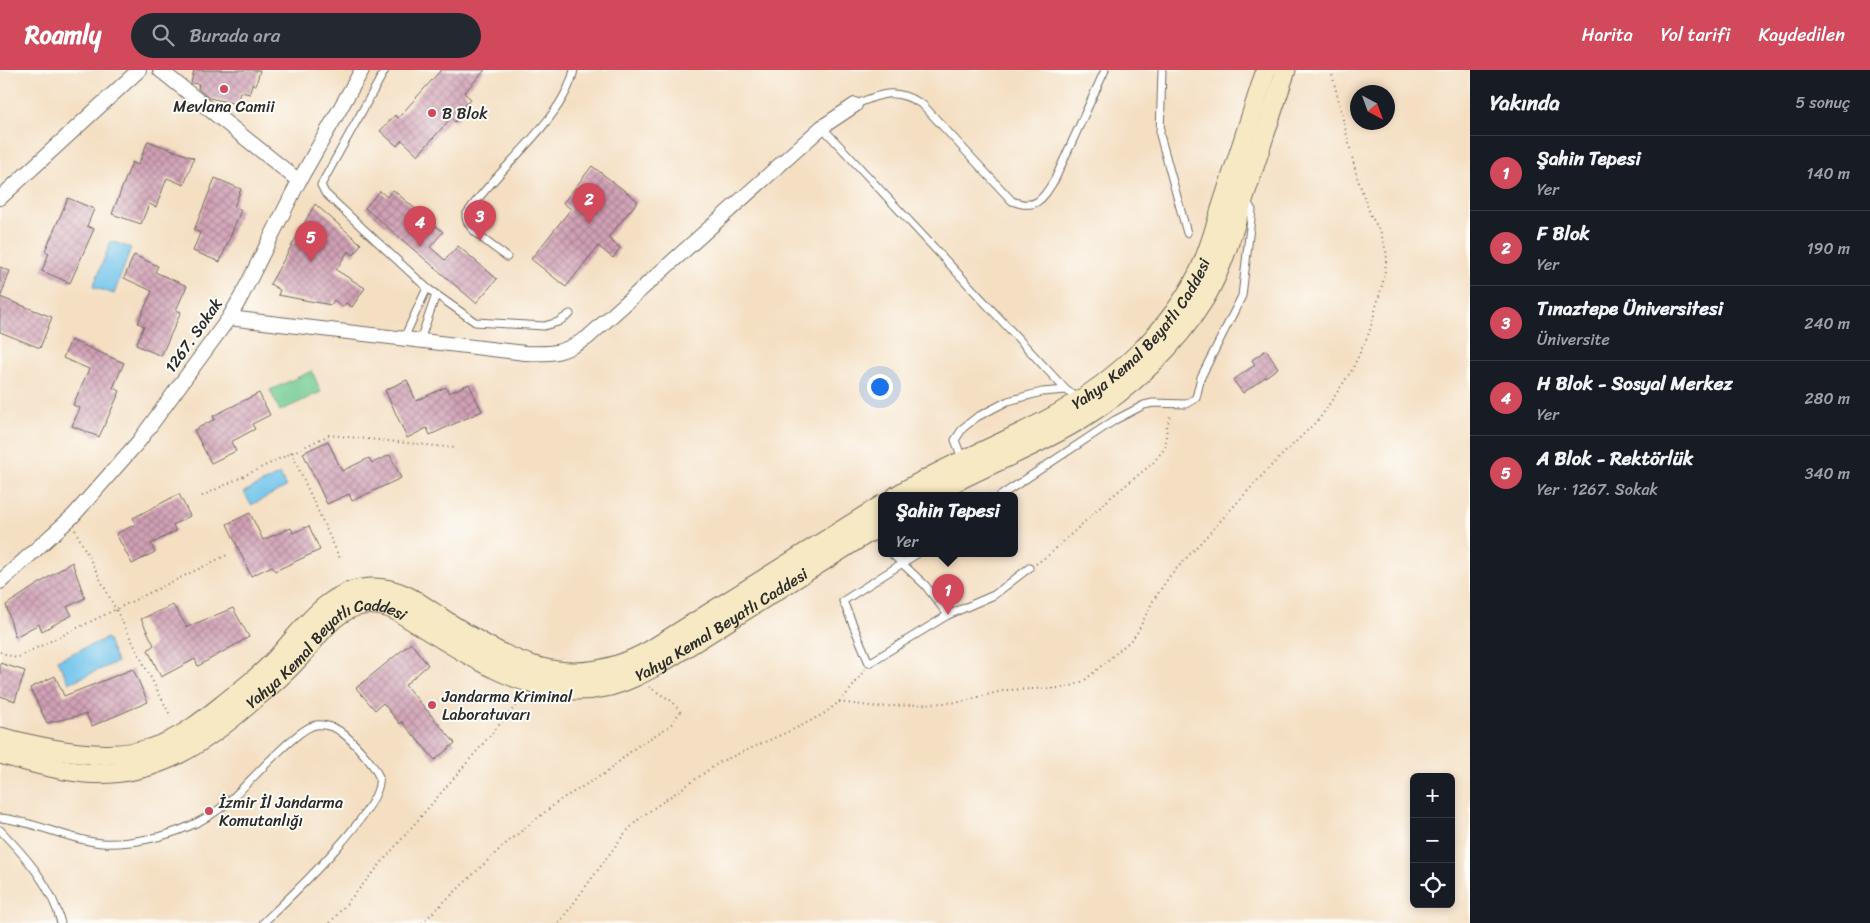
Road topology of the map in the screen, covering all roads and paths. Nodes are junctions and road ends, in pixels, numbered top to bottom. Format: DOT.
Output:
graph roads {
  1 [pos="139,70"];
  2 [pos="160,70"];
  3 [pos="362,70"];
  4 [pos="385,70"];
  5 [pos="574,70"];
  6 [pos="1105,70"];
  7 [pos="1162,70"];
  8 [pos="1266,70"];
  9 [pos="1286,70"];
  10 [pos="1331,70"];
  11 [pos="855,105"];
  12 [pos="822,127"];
  13 [pos="299,181"];
  14 [pos="0,198"];
  15 [pos="1244,198"];
  16 [pos="1187,233"];
  17 [pos="507,257"];
  18 [pos="427,288"];
  19 [pos="436,294"];
  20 [pos="570,314"];
  21 [pos="229,318"];
  22 [pos="404,338"];
  23 [pos="420,340"];
  24 [pos="1073,395"];
  25 [pos="1174,404"];
  26 [pos="456,448"];
  27 [pos="291,452"];
  28 [pos="966,468"];
  29 [pos="947,491"];
  30 [pos="903,492"];
  31 [pos="1006,492"];
  32 [pos="202,496"];
  33 [pos="878,509"];
  34 [pos="75,530"];
  35 [pos="878,533"];
  36 [pos="839,542"];
  37 [pos="227,555"];
  38 [pos="895,557"];
  39 [pos="913,557"];
  40 [pos="341,561"];
  41 [pos="903,564"];
  42 [pos="1030,568"];
  43 [pos="0,582"];
  44 [pos="117,610"];
  45 [pos="948,615"];
  46 [pos="0,652"];
  47 [pos="869,663"];
  48 [pos="544,687"];
  49 [pos="648,687"];
  50 [pos="839,702"];
  51 [pos="171,717"];
  52 [pos="0,737"];
  53 [pos="0,754"];
  54 [pos="0,818"];
  55 [pos="0,830"];
  56 [pos="61,923"];
  57 [pos="263,923"];
  58 [pos="330,923"];
  59 [pos="422,923"];
  60 [pos="559,923"];
  1 -- 14 [label="street"];
  2 -- 13 [label="street"];
  3 -- 13 [label="street, 1267. Sokak"];
  4 -- 18 [label="lane"];
  5 -- 17 [label="lane"];
  6 -- 11 [label="lane"];
  7 -- 16 [label="lane"];
  8 -- 24 [label="main road, Yahya Kemal Beyatlı Caddesi"];
  9 -- 15 [label="main road, Yahya Kemal Beyatlı Caddesi"];
  10 -- 50 [label="path"];
  11 -- 12 [label="street"];
  12 -- 23 [label="street"];
  12 -- 24 [label="lane"];
  13 -- 21 [label="street, 1267. Sokak"];
  15 -- 25 [label="lane"];
  15 -- 28 [label="main road, Yahya Kemal Beyatlı Caddesi"];
  18 -- 19 [label="lane"];
  18 -- 22 [label="lane"];
  19 -- 20 [label="lane"];
  19 -- 23 [label="lane"];
  21 -- 22 [label="street"];
  21 -- 43 [label="street, 1267. Sokak"];
  22 -- 23 [label="street"];
  24 -- 28 [label="main road, Yahya Kemal Beyatlı Caddesi"];
  24 -- 28 [label="lane"];
  25 -- 31 [label="lane"];
  25 -- 42 [label="path"];
  26 -- 27 [label="path"];
  27 -- 32 [label="path"];
  27 -- 40 [label="path"];
  28 -- 29 [label="main road, Yahya Kemal Beyatlı Caddesi"];
  28 -- 30 [label="main road, Yahya Kemal Beyatlı Caddesi"];
  33 -- 36 [label="main road, Yahya Kemal Beyatlı Caddesi"];
  34 -- 44 [label="path"];
  35 -- 36 [label="main road, Yahya Kemal Beyatlı Caddesi"];
  36 -- 48 [label="main road, Yahya Kemal Beyatlı Caddesi"];
  36 -- 52 [label="main road, Yahya Kemal Beyatlı Caddesi"];
  37 -- 44 [label="path"];
  38 -- 41 [label="lane"];
  39 -- 41 [label="lane"];
  41 -- 45 [label="lane"];
  41 -- 47 [label="lane"];
  42 -- 45 [label="lane"];
  44 -- 46 [label="path"];
  44 -- 51 [label="path"];
  45 -- 47 [label="lane"];
  47 -- 50 [label="path"];
  48 -- 53 [label="main road, Yahya Kemal Beyatlı Caddesi"];
  48 -- 58 [label="path"];
  49 -- 59 [label="path"];
  50 -- 60 [label="path"];
  54 -- 57 [label="lane"];
  55 -- 56 [label="lane"];
}
